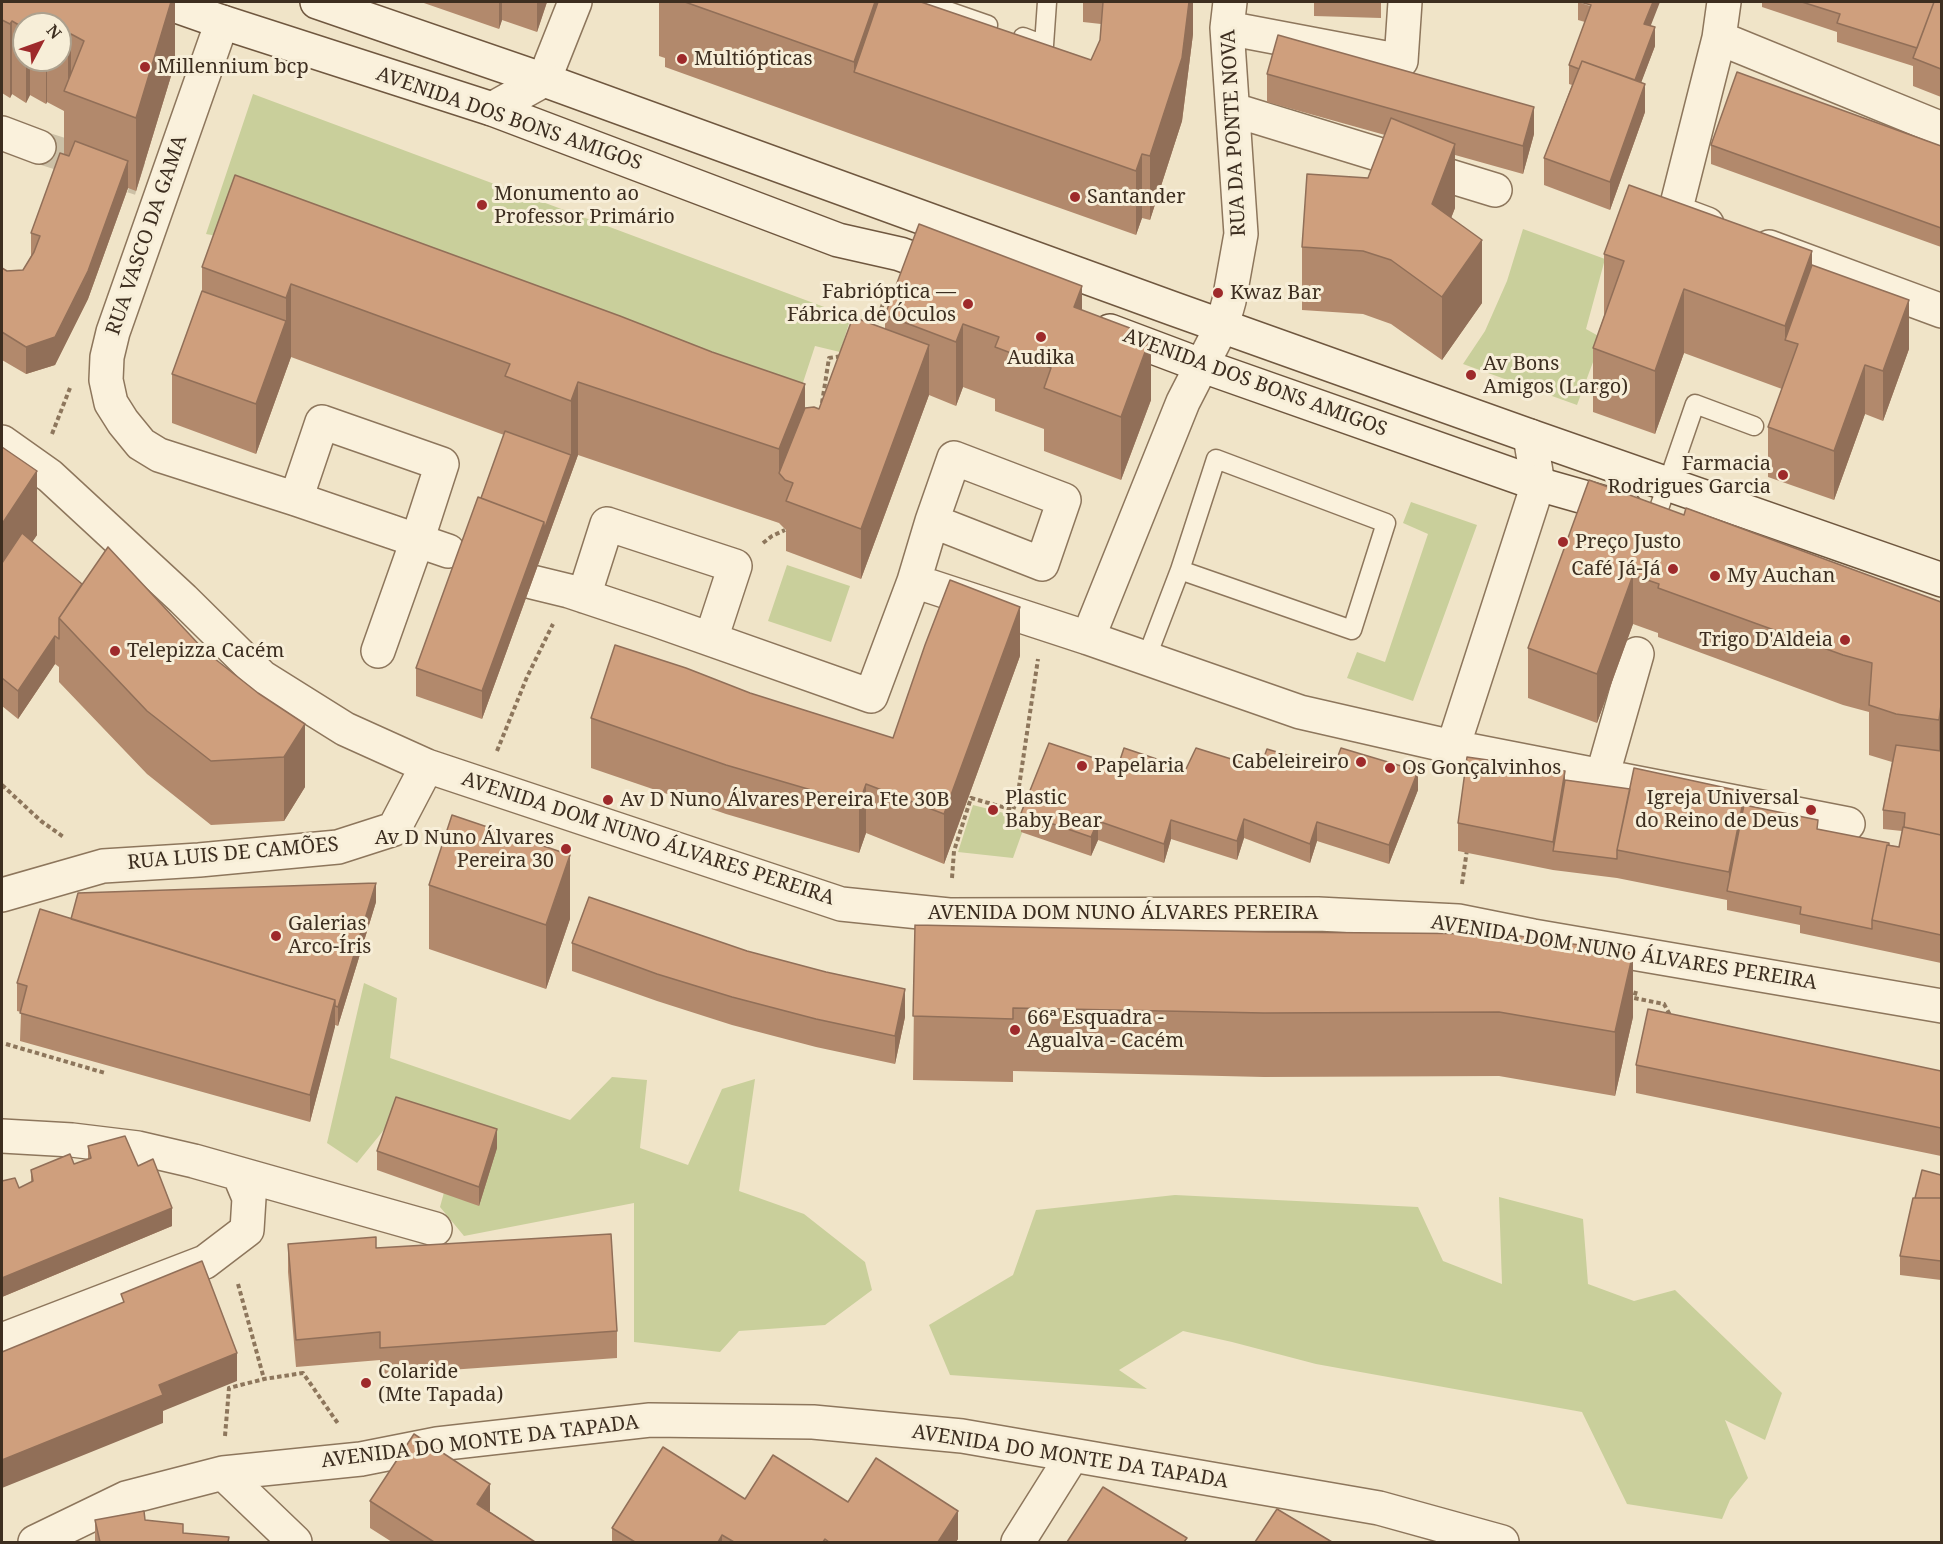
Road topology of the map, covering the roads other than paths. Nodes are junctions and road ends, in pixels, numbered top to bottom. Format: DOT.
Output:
graph roads {
  1 [pos="165,2"];
  2 [pos="317,2"];
  3 [pos="575,2"];
  4 [pos="922,2"];
  5 [pos="1047,2"];
  6 [pos="1405,2"];
  7 [pos="1724,2"];
  8 [pos="1229,15"];
  9 [pos="222,22"];
  10 [pos="1719,38"];
  11 [pos="544,80"];
  12 [pos="492,109"];
  13 [pos="1234,110"];
  14 [pos="1941,129"];
  15 [pos="2,134"];
  16 [pos="39,147"];
  17 [pos="1495,190"];
  18 [pos="978,283"];
  19 [pos="1941,311"];
  20 [pos="1079,320"];
  21 [pos="1222,326"];
  22 [pos="1203,366"];
  23 [pos="1754,426"];
  24 [pos="1530,436"];
  25 [pos="2,442"];
  26 [pos="1538,484"];
  27 [pos="1666,484"];
  28 [pos="296,499"];
  29 [pos="1656,517"];
  30 [pos="933,520"];
  31 [pos="1689,528"];
  32 [pos="417,541"];
  33 [pos="448,551"];
  34 [pos="1180,570"];
  35 [pos="914,580"];
  36 [pos="1941,580"];
  37 [pos="532,582"];
  38 [pos="576,593"];
  39 [pos="1088,638"];
  40 [pos="711,639"];
  41 [pos="378,651"];
  42 [pos="1637,654"];
  43 [pos="1146,659"];
  44 [pos="1453,747"];
  45 [pos="427,766"];
  46 [pos="1602,777"];
  47 [pos="1848,824"];
  48 [pos="2,895"];
  49 [pos="1941,1006"];
  50 [pos="2,1136"];
  51 [pos="239,1174"];
  52 [pos="435,1228"];
  53 [pos="2,1340"];
  54 [pos="1072,1456"];
  55 [pos="223,1473"];
  56 [pos="1480,1540"];
  57 [pos="35,1542"];
  58 [pos="295,1542"];
  59 [pos="1018,1542"];
  1 -- 9 [label="street, AVENIDA DOS BONS AMIGOS"];
  2 -- 11 [label="street"];
  3 -- 11 [label="street"];
  4 -- 5 [label="lane"];
  6 -- 8 [label="street"];
  7 -- 10 [label="street"];
  8 -- 13 [label="street, RUA DA PONTE NOVA"];
  9 -- 12 [label="street, AVENIDA DOS BONS AMIGOS"];
  9 -- 28 [label="street, RUA VASCO DA GAMA"];
  10 -- 14 [label="street"];
  10 -- 19 [label="street"];
  11 -- 12 [label="street"];
  11 -- 21 [label="street"];
  12 -- 18 [label="street, AVENIDA DOS BONS AMIGOS"];
  13 -- 17 [label="street"];
  13 -- 21 [label="street, RUA DA PONTE NOVA"];
  15 -- 16 [label="street"];
  20 -- 22 [label="street, AVENIDA DOS BONS AMIGOS"];
  21 -- 22 [label="street, RUA DA PONTE NOVA"];
  21 -- 24 [label="street"];
  22 -- 26 [label="street, AVENIDA DOS BONS AMIGOS"];
  22 -- 39 [label="street, RUA DA PONTE NOVA"];
  23 -- 27 [label="lane"];
  24 -- 26 [label="street"];
  24 -- 27 [label="street"];
  25 -- 45 [label="street, AVENIDA DOM NUNO ÁLVARES PEREIRA"];
  26 -- 29 [label="street, AVENIDA DOS BONS AMIGOS"];
  26 -- 44 [label="street"];
  27 -- 29 [label="lane"];
  27 -- 36 [label="street"];
  28 -- 32 [label="street"];
  28 -- 32 [label="street"];
  29 -- 31 [label="street, AVENIDA DOS BONS AMIGOS"];
  30 -- 35 [label="street"];
  32 -- 33 [label="street"];
  32 -- 41 [label="street"];
  34 -- 34 [label="lane"];
  34 -- 43 [label="lane"];
  35 -- 39 [label="street"];
  35 -- 40 [label="street"];
  37 -- 38 [label="street"];
  38 -- 40 [label="street"];
  38 -- 40 [label="street"];
  39 -- 43 [label="street"];
  42 -- 46 [label="street"];
  43 -- 44 [label="street"];
  44 -- 46 [label="street"];
  45 -- 48 [label="street, RUA LUIS DE CAMÕES"];
  45 -- 49 [label="street, AVENIDA DOM NUNO ÁLVARES PEREIRA"];
  46 -- 47 [label="street"];
  50 -- 51 [label="street"];
  51 -- 52 [label="street"];
  51 -- 53 [label="street"];
  54 -- 55 [label="street, AVENIDA DO MONTE DA TAPADA"];
  54 -- 56 [label="street, AVENIDA DO MONTE DA TAPADA"];
  54 -- 59 [label="street"];
  55 -- 57 [label="street, AVENIDA DO MONTE DA TAPADA"];
  55 -- 58 [label="street"];
}
